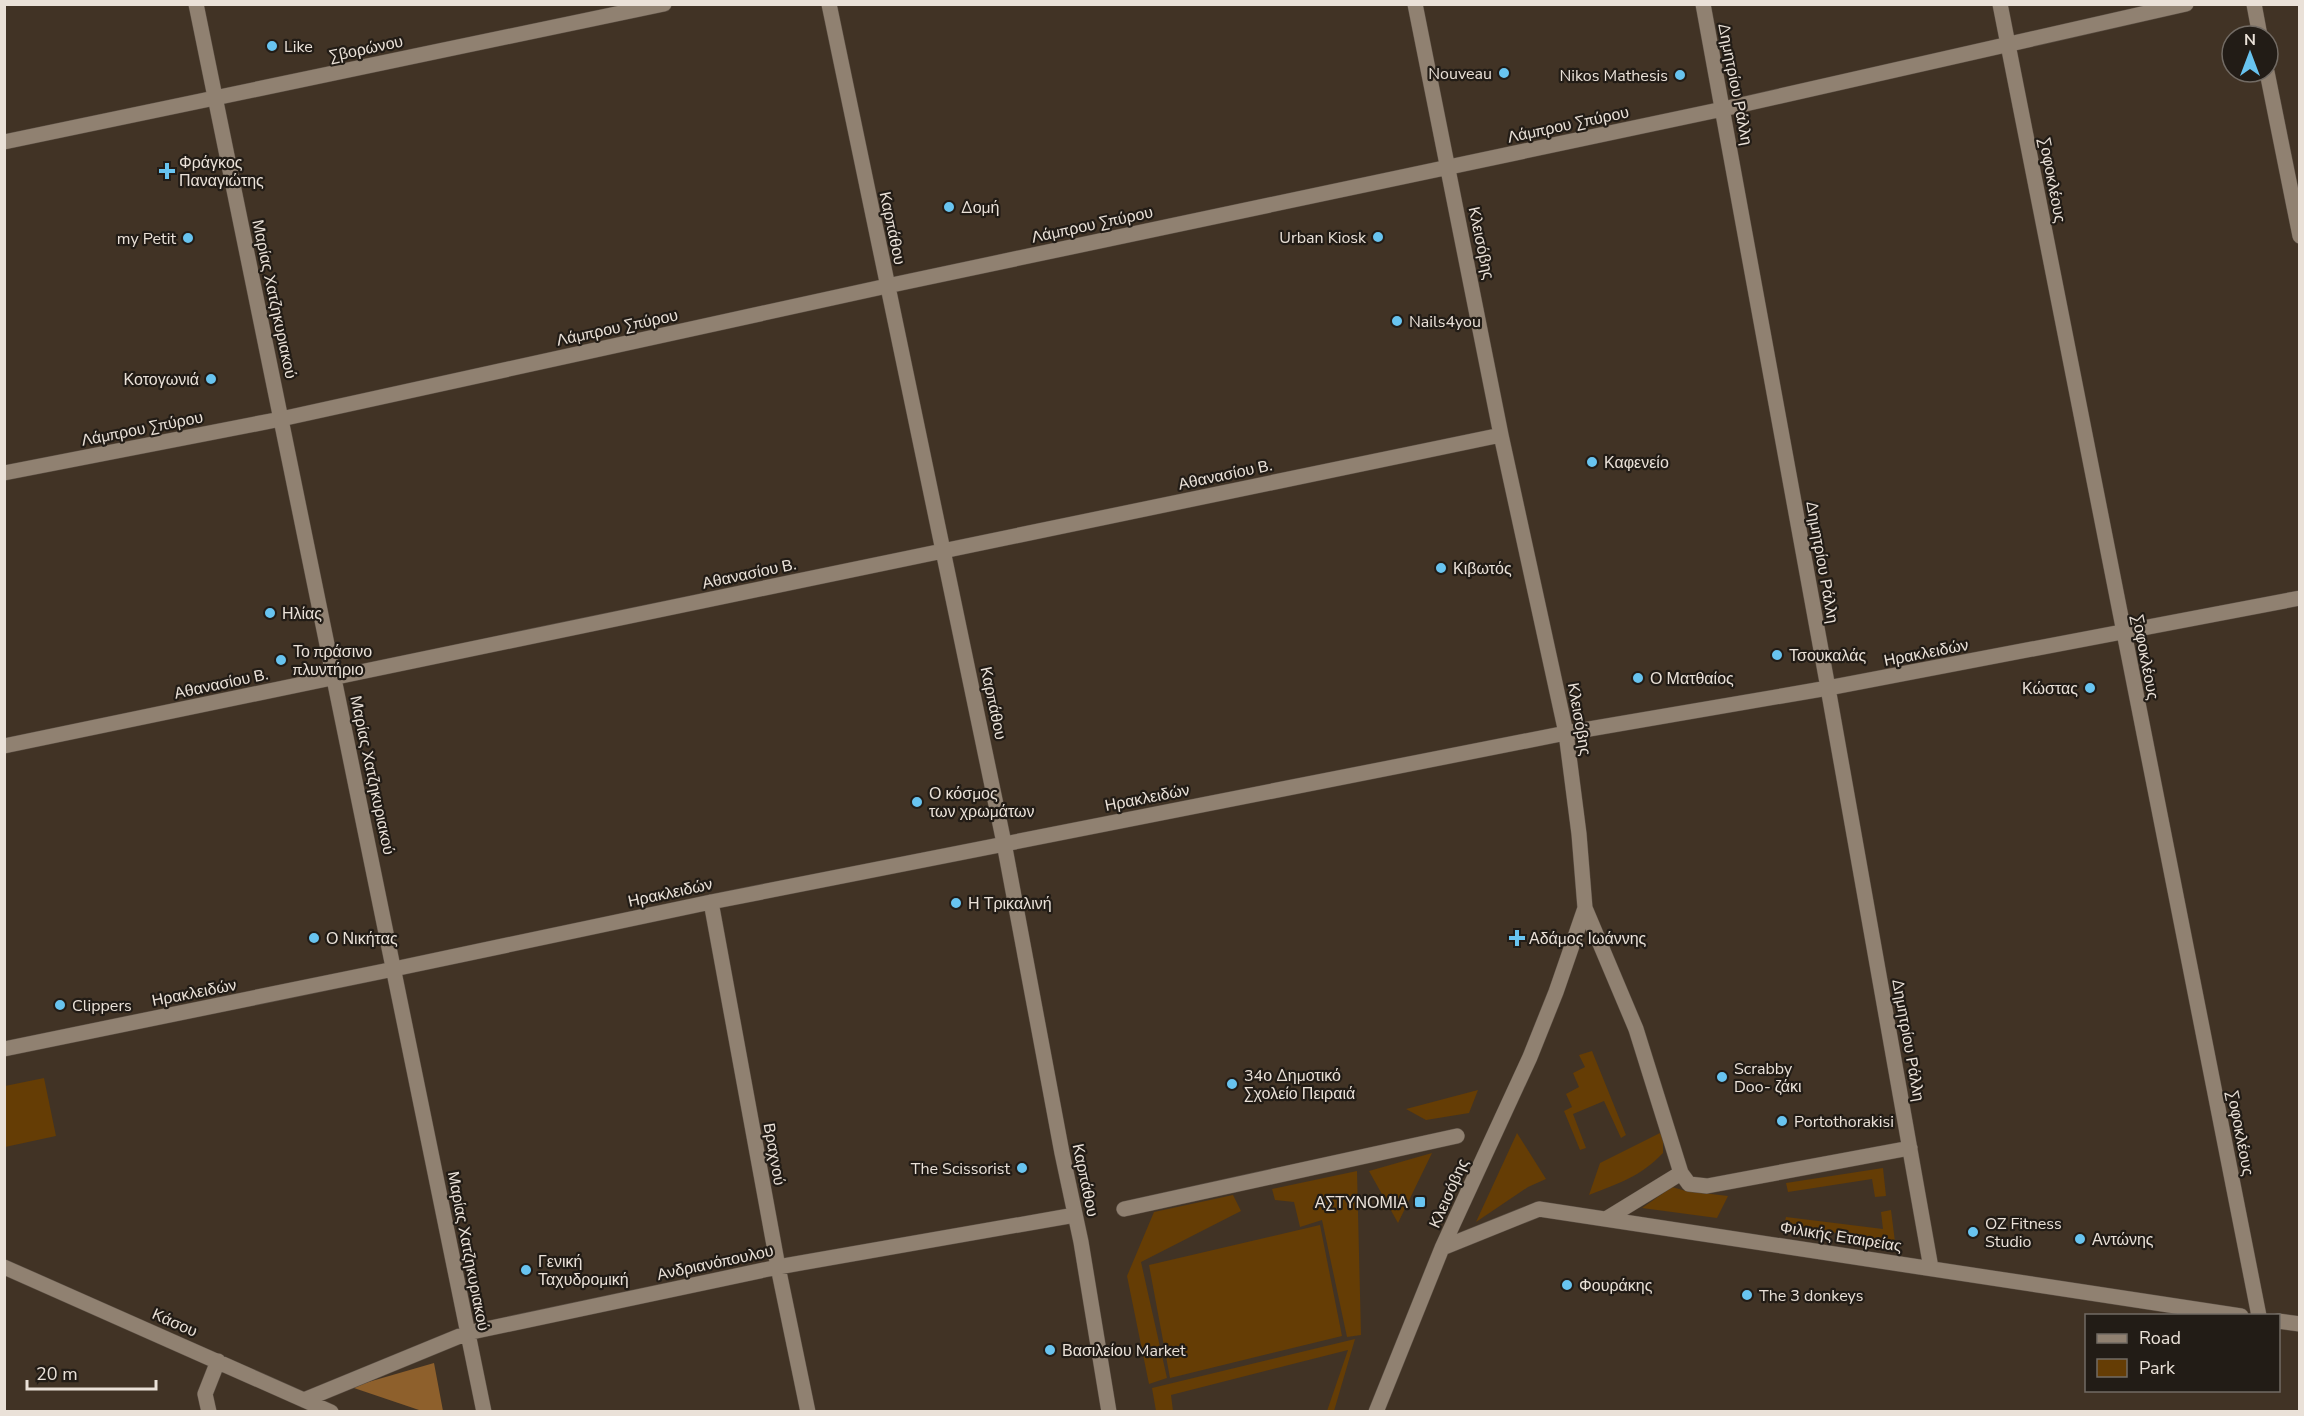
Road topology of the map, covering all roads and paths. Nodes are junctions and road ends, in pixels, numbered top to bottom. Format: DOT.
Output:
graph roads {
  1 [pos="196,4"];
  2 [pos="664,4"];
  3 [pos="829,4"];
  4 [pos="1415,4"];
  5 [pos="1703,4"];
  6 [pos="2000,4"];
  7 [pos="2186,4"];
  8 [pos="2254,4"];
  9 [pos="2258,24"];
  10 [pos="2008,45"];
  11 [pos="2270,84"];
  12 [pos="216,98"];
  13 [pos="1723,109"];
  14 [pos="4,142"];
  15 [pos="1448,167"];
  16 [pos="2300,236"];
  17 [pos="887,286"];
  18 [pos="281,419"];
  19 [pos="1502,435"];
  20 [pos="4,473"];
  21 [pos="944,551"];
  22 [pos="2300,598"];
  23 [pos="2122,633"];
  24 [pos="334,678"];
  25 [pos="1828,688"];
  26 [pos="1566,733"];
  27 [pos="4,746"];
  28 [pos="1004,843"];
  29 [pos="711,902"];
  30 [pos="1585,908"];
  31 [pos="394,969"];
  32 [pos="4,1048"];
  33 [pos="1457,1136"];
  34 [pos="1910,1148"];
  35 [pos="1681,1173"];
  36 [pos="1124,1209"];
  37 [pos="1075,1215"];
  38 [pos="1606,1219"];
  39 [pos="1442,1248"];
  40 [pos="4,1267"];
  41 [pos="778,1267"];
  42 [pos="1931,1268"];
  43 [pos="2228,1314"];
  44 [pos="2259,1314"];
  45 [pos="2280,1321"];
  46 [pos="2300,1324"];
  47 [pos="466,1333"];
  48 [pos="218,1361"];
  49 [pos="304,1400"];
  50 [pos="1380,1410"];
  51 [pos="209,1412"];
  52 [pos="331,1412"];
  53 [pos="484,1412"];
  54 [pos="808,1412"];
  55 [pos="1109,1412"];
  1 -- 12 [label="street, Μαρίας Χατζηκυριακού"];
  2 -- 12 [label="street, Σβορώνου"];
  3 -- 17 [label="street, Καρπάθου"];
  4 -- 15 [label="street, Κλεισόβης"];
  5 -- 13 [label="street, Δημητρίου Ράλλη"];
  6 -- 10 [label="street, Σοφοκλέους"];
  7 -- 10 [label="street, Λάμπρου Σπύρου"];
  8 -- 9 [label="street"];
  10 -- 13 [label="street, Λάμπρου Σπύρου"];
  10 -- 23 [label="street, Σοφοκλέους"];
  11 -- 16 [label="street"];
  12 -- 14 [label="street, Σβορώνου"];
  12 -- 18 [label="street, Μαρίας Χατζηκυριακού"];
  13 -- 15 [label="street, Λάμπρου Σπύρου"];
  13 -- 25 [label="street, Δημητρίου Ράλλη"];
  15 -- 17 [label="street, Λάμπρου Σπύρου"];
  15 -- 19 [label="street, Κλεισόβης"];
  17 -- 18 [label="street, Λάμπρου Σπύρου"];
  17 -- 21 [label="street, Καρπάθου"];
  18 -- 20 [label="street, Λάμπρου Σπύρου"];
  18 -- 24 [label="street, Μαρίας Χατζηκυριακού"];
  19 -- 21 [label="street, Αθανασίου Β."];
  19 -- 26 [label="street, Κλεισόβης"];
  21 -- 24 [label="street, Αθανασίου Β."];
  21 -- 28 [label="street, Καρπάθου"];
  22 -- 23 [label="street, Ηρακλειδών"];
  23 -- 25 [label="street, Ηρακλειδών"];
  23 -- 44 [label="street, Σοφοκλέους"];
  24 -- 27 [label="street, Αθανασίου Β."];
  24 -- 31 [label="street, Μαρίας Χατζηκυριακού"];
  25 -- 26 [label="street, Ηρακλειδών"];
  25 -- 34 [label="street, Δημητρίου Ράλλη"];
  26 -- 28 [label="street, Ηρακλειδών"];
  26 -- 30 [label="street, Κλεισόβης"];
  28 -- 29 [label="street, Ηρακλειδών"];
  28 -- 37 [label="street, Καρπάθου"];
  29 -- 31 [label="street, Ηρακλειδών"];
  29 -- 41 [label="street, Βραχνού"];
  30 -- 35 [label="street"];
  30 -- 39 [label="street, Κλεισόβης"];
  31 -- 32 [label="street, Ηρακλειδών"];
  31 -- 47 [label="street, Μαρίας Χατζηκυριακού"];
  33 -- 36 [label="street"];
  34 -- 35 [label="street"];
  34 -- 42 [label="street, Δημητρίου Ράλλη"];
  35 -- 38 [label="street"];
  37 -- 41 [label="street, Ανδριανόπουλου"];
  37 -- 55 [label="street, Καρπάθου"];
  38 -- 39 [label="street, Φιλικής Εταιρείας"];
  38 -- 42 [label="street, Φιλικής Εταιρείας"];
  39 -- 50 [label="street, Κλεισόβης"];
  40 -- 48 [label="street, Κάσου"];
  41 -- 47 [label="street, Ανδριανόπουλου"];
  41 -- 54 [label="street, Βραχνού"];
  42 -- 43 [label="street, Φιλικής Εταιρείας"];
  45 -- 46 [label="street"];
  47 -- 49 [label="street, Ανδριανόπουλου"];
  47 -- 53 [label="street, Μαρίας Χατζηκυριακού"];
  48 -- 49 [label="street, Κάσου"];
  48 -- 51 [label="street"];
  49 -- 52 [label="street, Κάσου"];
}
